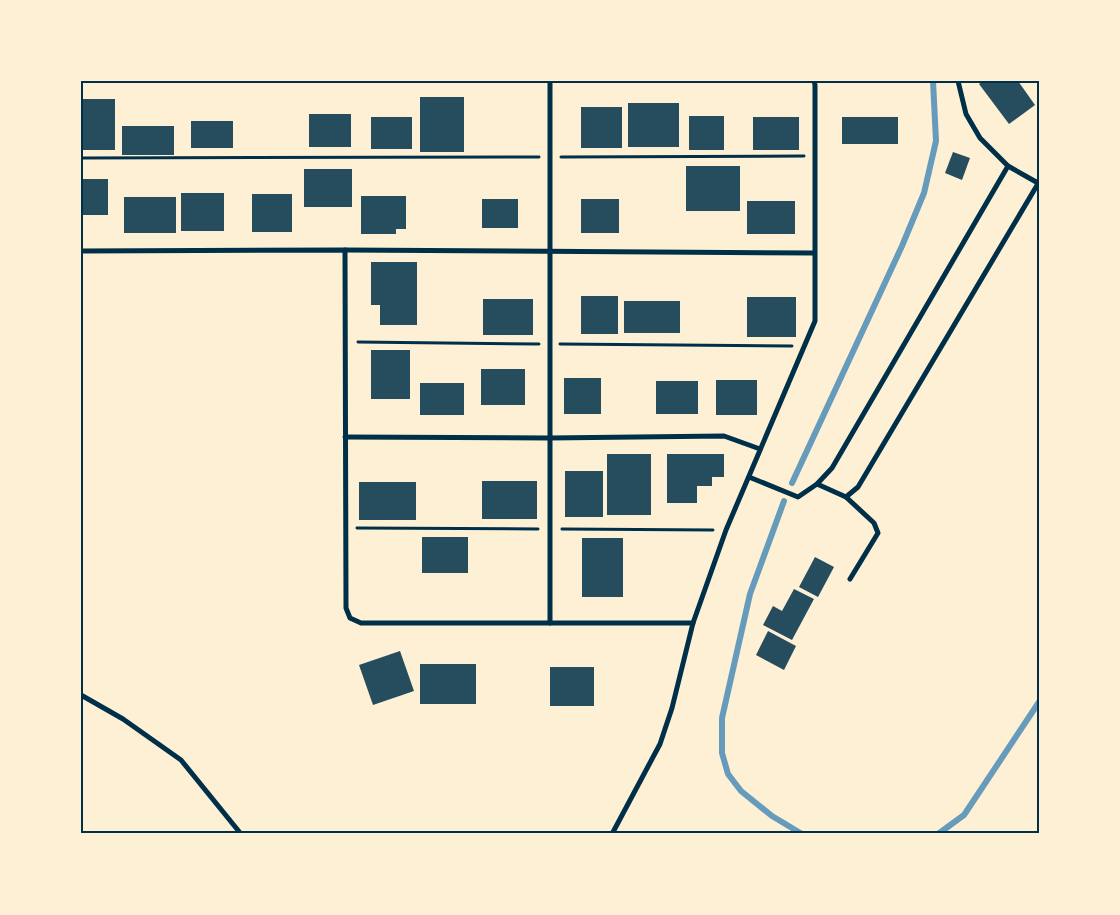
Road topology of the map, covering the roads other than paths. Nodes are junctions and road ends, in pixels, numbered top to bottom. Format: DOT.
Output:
graph roads {
  1 [pos="550,81"];
  2 [pos="814,81"];
  3 [pos="958,81"];
  4 [pos="1008,166"];
  5 [pos="1038,182"];
  6 [pos="345,250"];
  7 [pos="81,251"];
  8 [pos="549,252"];
  9 [pos="814,253"];
  10 [pos="345,437"];
  11 [pos="549,438"];
  12 [pos="760,449"];
  13 [pos="748,477"];
  14 [pos="817,484"];
  15 [pos="846,497"];
  16 [pos="850,579"];
  17 [pos="550,623"];
  18 [pos="693,623"];
  19 [pos="81,695"];
  20 [pos="241,834"];
  21 [pos="612,834"];
  1 -- 8 [label="street"];
  2 -- 9 [label="street"];
  3 -- 4 [label="street"];
  4 -- 5 [label="street"];
  4 -- 14 [label="street"];
  5 -- 15 [label="street"];
  6 -- 7 [label="street"];
  6 -- 8 [label="street"];
  6 -- 10 [label="street"];
  8 -- 9 [label="street"];
  8 -- 11 [label="street"];
  9 -- 12 [label="street"];
  10 -- 11 [label="street"];
  10 -- 17 [label="street"];
  11 -- 12 [label="street"];
  11 -- 17 [label="street"];
  12 -- 13 [label="street"];
  13 -- 14 [label="street"];
  13 -- 18 [label="street"];
  14 -- 15 [label="street"];
  15 -- 16 [label="street"];
  17 -- 18 [label="street"];
  18 -- 21 [label="street"];
  19 -- 20 [label="street"];
}
